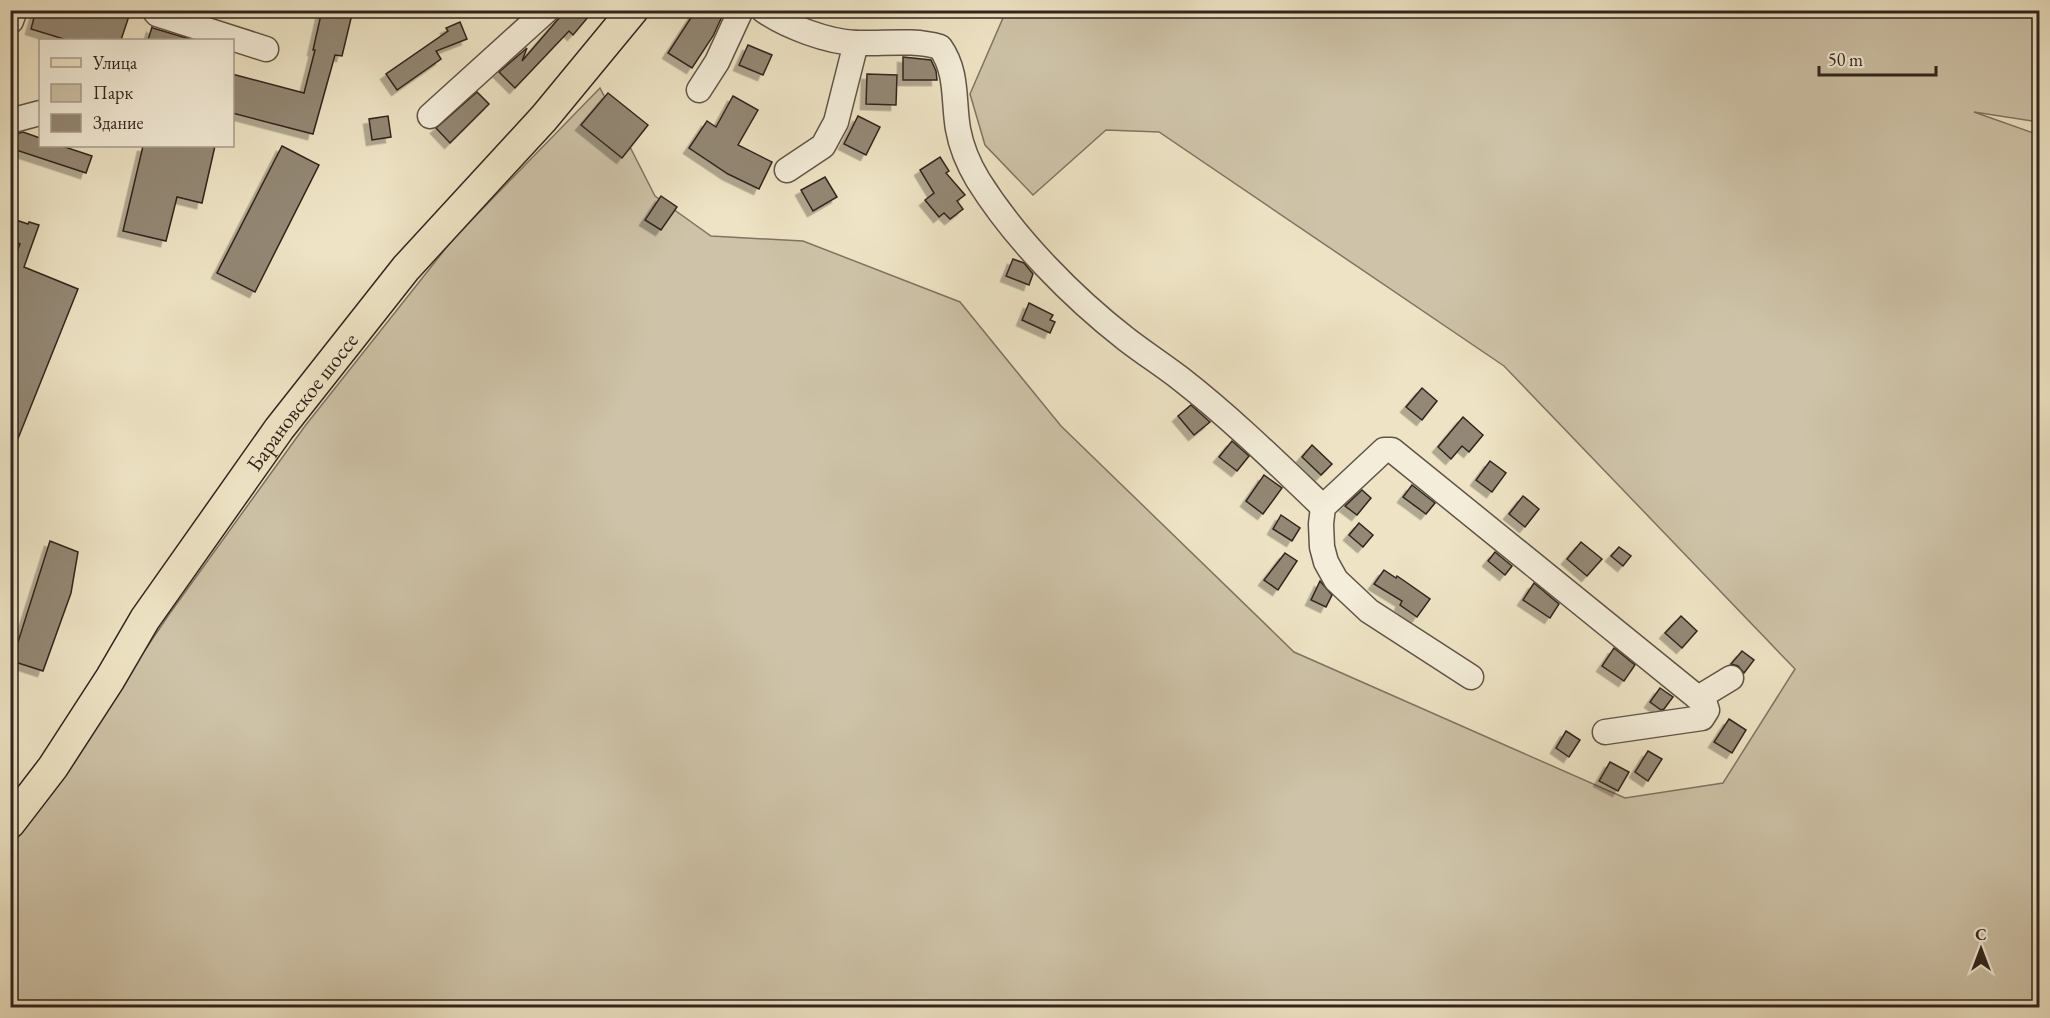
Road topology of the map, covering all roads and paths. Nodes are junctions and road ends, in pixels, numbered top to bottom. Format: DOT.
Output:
graph roads {
  1 [pos="15,10"];
  2 [pos="154,10"];
  3 [pos="547,10"];
  4 [pos="633,10"];
  5 [pos="741,10"];
  6 [pos="763,10"];
  7 [pos="11,21"];
  8 [pos="855,43"];
  9 [pos="266,49"];
  10 [pos="699,90"];
  11 [pos="39,113"];
  12 [pos="430,116"];
  13 [pos="10,121"];
  14 [pos="787,170"];
  15 [pos="1323,507"];
  16 [pos="1470,677"];
  17 [pos="1731,678"];
  18 [pos="1698,698"];
  19 [pos="1605,732"];
  20 [pos="10,823"];
  1 -- 7 [label="street"];
  2 -- 9 [label="street"];
  3 -- 12 [label="street"];
  4 -- 20 [label="main road, Барановское шоссе"];
  5 -- 10 [label="street"];
  6 -- 8 [label="street"];
  8 -- 14 [label="street"];
  8 -- 15 [label="street"];
  11 -- 13 [label="street"];
  15 -- 16 [label="street"];
  15 -- 18 [label="street"];
  17 -- 18 [label="street"];
  18 -- 19 [label="street"];
}
